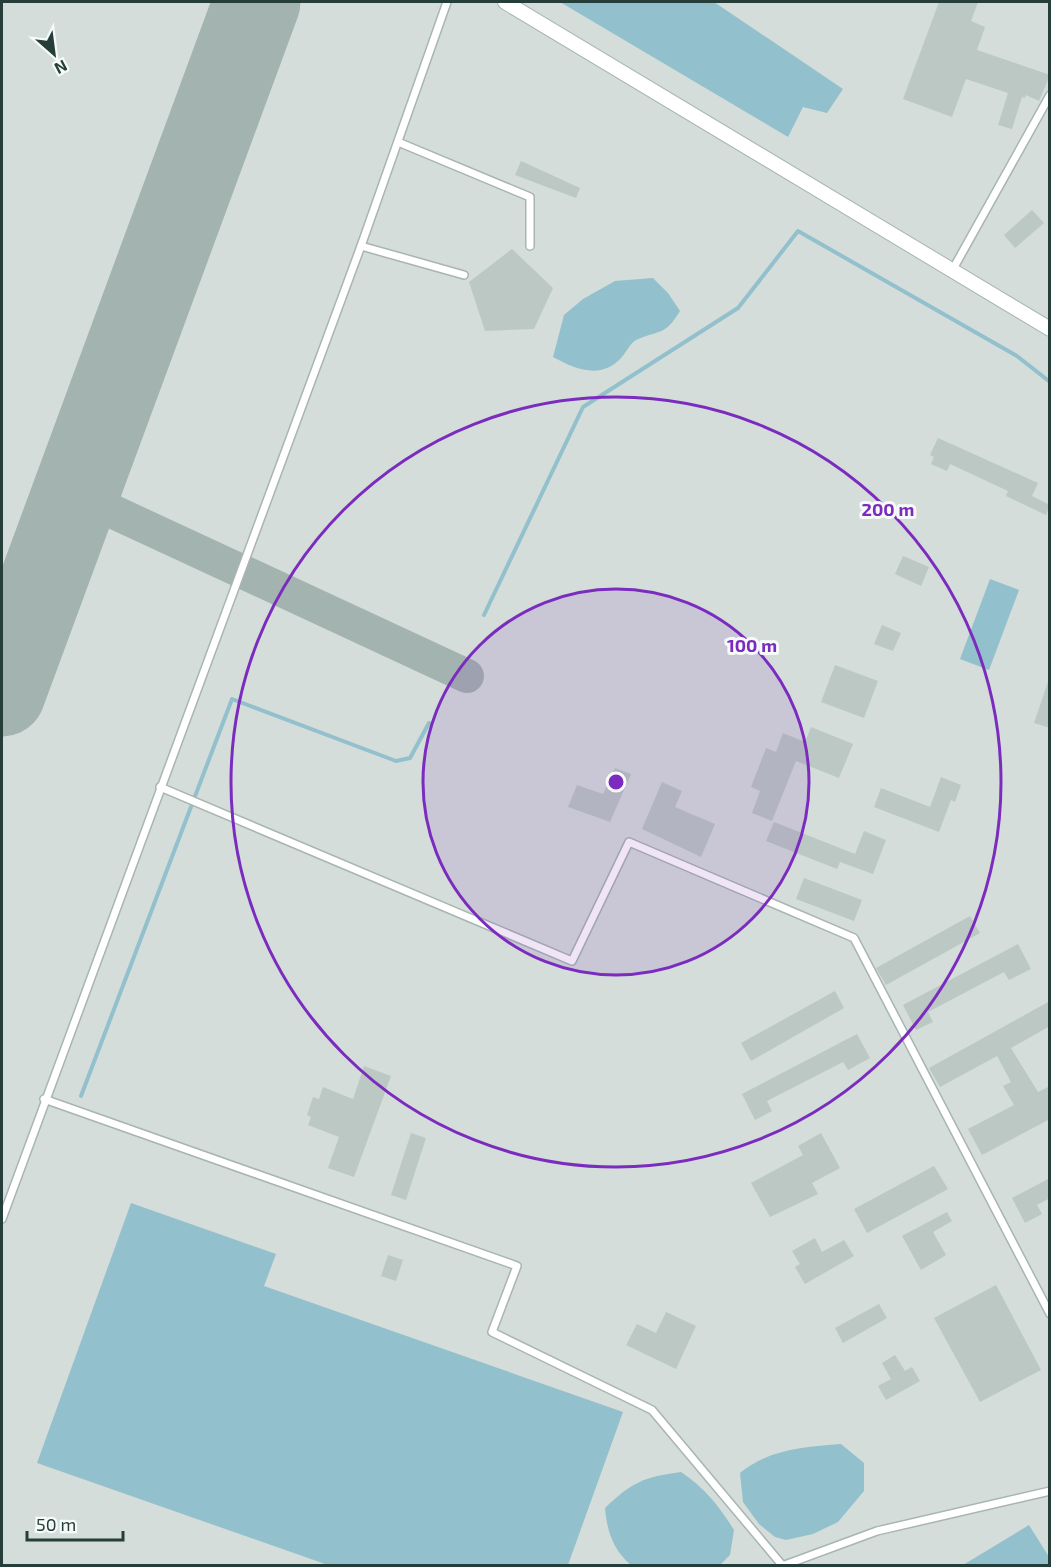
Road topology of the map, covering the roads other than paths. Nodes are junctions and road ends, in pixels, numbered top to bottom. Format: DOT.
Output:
graph roads {
  1 [pos="447,2"];
  2 [pos="505,2"];
  3 [pos="1050,95"];
  4 [pos="398,142"];
  5 [pos="361,246"];
  6 [pos="530,246"];
  7 [pos="953,269"];
  8 [pos="464,275"];
  9 [pos="1050,329"];
  10 [pos="160,787"];
  11 [pos="44,1099"];
  12 [pos="2,1219"];
  13 [pos="1050,1314"];
  14 [pos="1050,1491"];
  15 [pos="782,1565"];
  1 -- 4 [label="lane"];
  2 -- 7 [label="street"];
  3 -- 7 [label="lane"];
  4 -- 5 [label="lane"];
  4 -- 6 [label="lane"];
  5 -- 8 [label="lane"];
  5 -- 10 [label="lane"];
  7 -- 9 [label="street"];
  10 -- 11 [label="lane"];
  10 -- 13 [label="lane"];
  11 -- 12 [label="lane"];
  11 -- 15 [label="lane"];
  14 -- 15 [label="lane"];
}
